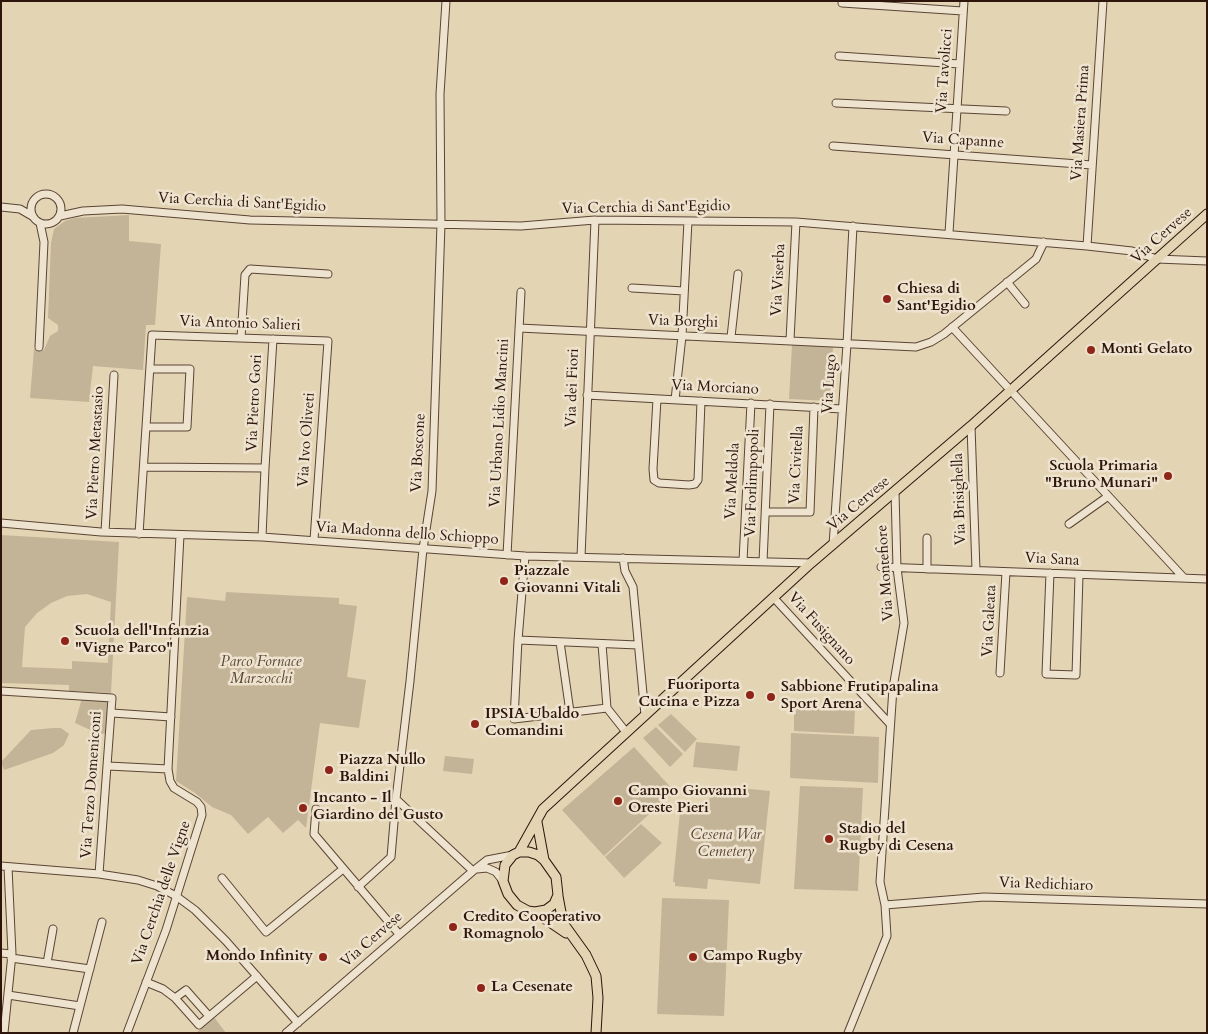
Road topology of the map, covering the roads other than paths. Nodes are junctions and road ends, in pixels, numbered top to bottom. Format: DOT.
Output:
graph roads {
  1 [pos="446,1"];
  2 [pos="964,1"];
  3 [pos="1103,1"];
  4 [pos="842,3"];
  5 [pos="963,11"];
  6 [pos="839,56"];
  7 [pos="960,64"];
  8 [pos="836,103"];
  9 [pos="956,108"];
  10 [pos="1006,111"];
  11 [pos="833,146"];
  12 [pos="954,154"];
  13 [pos="1092,165"];
  14 [pos="32,202"];
  15 [pos="62,206"];
  16 [pos="1,207"];
  17 [pos="20,209"];
  18 [pos="83,211"];
  19 [pos="1207,214"];
  20 [pos="60,216"];
  21 [pos="595,220"];
  22 [pos="688,220"];
  23 [pos="38,221"];
  24 [pos="796,222"];
  25 [pos="50,224"];
  26 [pos="441,224"];
  27 [pos="853,226"];
  28 [pos="949,234"];
  29 [pos="44,242"];
  30 [pos="1044,242"];
  31 [pos="1087,246"];
  32 [pos="1157,259"];
  33 [pos="1207,261"];
  34 [pos="328,274"];
  35 [pos="738,274"];
  36 [pos="1007,282"];
  37 [pos="632,288"];
  38 [pos="684,291"];
  39 [pos="521,292"];
  40 [pos="1025,304"];
  41 [pos="952,327"];
  42 [pos="519,328"];
  43 [pos="589,331"];
  44 [pos="682,336"];
  45 [pos="731,337"];
  46 [pos="241,338"];
  47 [pos="273,339"];
  48 [pos="790,340"];
  49 [pos="328,341"];
  50 [pos="847,344"];
  51 [pos="39,347"];
  52 [pos="150,369"];
  53 [pos="114,375"];
  54 [pos="1010,390"];
  55 [pos="587,395"];
  56 [pos="657,399"];
  57 [pos="675,400"];
  58 [pos="701,401"];
  59 [pos="750,403"];
  60 [pos="770,404"];
  61 [pos="814,407"];
  62 [pos="842,408"];
  63 [pos="970,426"];
  64 [pos="146,427"];
  65 [pos="144,467"];
  66 [pos="265,468"];
  67 [pos="895,492"];
  68 [pos="1108,497"];
  69 [pos="766,512"];
  70 [pos="1,523"];
  71 [pos="1069,524"];
  72 [pos="105,532"];
  73 [pos="140,534"];
  74 [pos="180,535"];
  75 [pos="262,537"];
  76 [pos="927,538"];
  77 [pos="314,540"];
  78 [pos="833,545"];
  79 [pos="423,549"];
  80 [pos="508,555"];
  81 [pos="525,556"];
  82 [pos="581,557"];
  83 [pos="624,558"];
  84 [pos="743,561"];
  85 [pos="763,562"];
  86 [pos="811,563"];
  87 [pos="881,567"];
  88 [pos="897,568"];
  89 [pos="927,569"];
  90 [pos="976,570"];
  91 [pos="1006,572"];
  92 [pos="1050,573"];
  93 [pos="1079,575"];
  94 [pos="1184,578"];
  95 [pos="1207,579"];
  96 [pos="774,597"];
  97 [pos="518,640"];
  98 [pos="560,642"];
  99 [pos="602,644"];
  100 [pos="638,645"];
  101 [pos="1000,673"];
  102 [pos="1,691"];
  103 [pos="607,708"];
  104 [pos="570,712"];
  105 [pos="112,713"];
  106 [pos="645,715"];
  107 [pos="171,717"];
  108 [pos="890,724"];
  109 [pos="626,732"];
  110 [pos="108,766"];
  111 [pos="168,769"];
  112 [pos="396,799"];
  113 [pos="316,809"];
  114 [pos="537,822"];
  115 [pos="516,854"];
  116 [pos="544,860"];
  117 [pos="5,866"];
  118 [pos="343,869"];
  119 [pos="475,870"];
  120 [pos="99,874"];
  121 [pos="222,878"];
  122 [pos="503,881"];
  123 [pos="358,887"];
  124 [pos="558,895"];
  125 [pos="176,896"];
  126 [pos="1207,904"];
  127 [pos="885,905"];
  128 [pos="535,912"];
  129 [pos="1,920"];
  130 [pos="10,920"];
  131 [pos="102,922"];
  132 [pos="53,929"];
  133 [pos="399,934"];
  134 [pos="572,937"];
  135 [pos="1,953"];
  136 [pos="12,956"];
  137 [pos="47,963"];
  138 [pos="90,969"];
  139 [pos="258,976"];
  140 [pos="146,982"];
  141 [pos="8,994"];
  142 [pos="175,998"];
  143 [pos="80,1006"];
  144 [pos="209,1016"];
  145 [pos="298,1023"];
  146 [pos="4,1033"];
  147 [pos="73,1033"];
  148 [pos="127,1033"];
  149 [pos="286,1033"];
  150 [pos="596,1033"];
  151 [pos="848,1033"];
  1 -- 26 [label="street, Via Boscone"];
  2 -- 5 [label="street, Via Tavolicci"];
  3 -- 13 [label="street, Via Masiera Prima"];
  4 -- 5 [label="street"];
  5 -- 7 [label="street, Via Tavolicci"];
  6 -- 7 [label="street"];
  7 -- 9 [label="street, Via Tavolicci"];
  8 -- 9 [label="street"];
  9 -- 10 [label="street"];
  9 -- 12 [label="street, Via Tavolicci"];
  11 -- 12 [label="street, Via Capanne"];
  12 -- 13 [label="street, Via Capanne"];
  12 -- 28 [label="street, Via Tavolicci"];
  13 -- 31 [label="street, Via Masiera Prima"];
  14 -- 15 [label="street"];
  14 -- 17 [label="street"];
  14 -- 23 [label="street"];
  15 -- 18 [label="street, Via Cerchia di Sant'Egidio"];
  15 -- 20 [label="street"];
  16 -- 17 [label="street"];
  17 -- 23 [label="street"];
  18 -- 20 [label="street, Via Cerchia di Sant'Egidio"];
  18 -- 26 [label="street, Via Cerchia di Sant'Egidio"];
  19 -- 32 [label="main road, Via Cervese"];
  20 -- 25 [label="street"];
  21 -- 22 [label="street, Via Cerchia di Sant'Egidio"];
  21 -- 26 [label="street, Via Cerchia di Sant'Egidio"];
  21 -- 43 [label="street, Via dei Fiori"];
  22 -- 24 [label="street, Via Cerchia di Sant'Egidio"];
  22 -- 38 [label="street"];
  23 -- 25 [label="street"];
  23 -- 29 [label="street"];
  24 -- 27 [label="street, Via Cerchia di Sant'Egidio"];
  24 -- 48 [label="street, Via Viserba"];
  25 -- 29 [label="street"];
  26 -- 79 [label="street, Via Boscone"];
  27 -- 28 [label="street, Via Cerchia di Sant'Egidio"];
  27 -- 50 [label="street, Via Lugo"];
  28 -- 30 [label="street, Via Cerchia di Sant'Egidio"];
  29 -- 51 [label="street"];
  30 -- 31 [label="street, Via Cerchia di Sant'Egidio"];
  30 -- 36 [label="street, Via Borghi"];
  31 -- 32 [label="street, Via Cerchia di Sant'Egidio"];
  32 -- 33 [label="street, Via Cerchia di Sant'Egidio"];
  32 -- 54 [label="main road, Via Cervese"];
  34 -- 46 [label="street"];
  35 -- 45 [label="street"];
  36 -- 40 [label="street"];
  36 -- 41 [label="street, Via Borghi"];
  37 -- 38 [label="street"];
  38 -- 44 [label="street"];
  39 -- 42 [label="street, Via Urbano Lidio Mancini"];
  41 -- 50 [label="street, Via Borghi"];
  41 -- 54 [label="street"];
  42 -- 43 [label="street, Via Borghi"];
  42 -- 80 [label="street, Via Urbano Lidio Mancini"];
  43 -- 44 [label="street, Via Borghi"];
  43 -- 55 [label="street, Via dei Fiori"];
  44 -- 45 [label="street, Via Borghi"];
  44 -- 57 [label="street"];
  45 -- 48 [label="street, Via Borghi"];
  46 -- 47 [label="street, Via Antonio Salieri"];
  46 -- 52 [label="street, Via Antonio Salieri"];
  47 -- 49 [label="street, Via Antonio Salieri"];
  47 -- 66 [label="street, Via Pietro Gori"];
  48 -- 50 [label="street, Via Borghi"];
  49 -- 77 [label="street, Via Ivo Oliveti"];
  50 -- 62 [label="street, Via Lugo"];
  52 -- 64 [label="street"];
  52 -- 64 [label="street"];
  53 -- 72 [label="street, Via Pietro Metastasio"];
  54 -- 63 [label="main road, Via Cervese"];
  54 -- 68 [label="street"];
  55 -- 56 [label="street, Via Morciano"];
  55 -- 82 [label="street, Via dei Fiori"];
  56 -- 57 [label="street, Via Morciano"];
  56 -- 58 [label="street"];
  57 -- 58 [label="street, Via Morciano"];
  58 -- 59 [label="street, Via Morciano"];
  59 -- 60 [label="street, Via Morciano"];
  59 -- 84 [label="street, Via Meldola"];
  60 -- 61 [label="street, Via Morciano"];
  60 -- 69 [label="street, Via Forlimpopoli"];
  61 -- 62 [label="street, Via Morciano"];
  61 -- 69 [label="street, Via Civitella"];
  62 -- 78 [label="street, Via Lugo"];
  63 -- 67 [label="main road, Via Cervese"];
  63 -- 90 [label="street, Via Brisighella"];
  64 -- 65 [label="street"];
  65 -- 66 [label="street"];
  65 -- 73 [label="street"];
  66 -- 75 [label="street, Via Pietro Gori"];
  67 -- 78 [label="main road, Via Cervese"];
  67 -- 88 [label="street, Via Montefiore"];
  68 -- 71 [label="street"];
  68 -- 94 [label="street"];
  69 -- 85 [label="street, Via Forlimpopoli"];
  70 -- 72 [label="street, Via Madonna dello Schioppo"];
  72 -- 73 [label="street, Via Madonna dello Schioppo"];
  73 -- 74 [label="street, Via Madonna dello Schioppo"];
  74 -- 75 [label="street, Via Madonna dello Schioppo"];
  74 -- 107 [label="street, Via Cerchia delle Vigne"];
  75 -- 77 [label="street, Via Madonna dello Schioppo"];
  76 -- 89 [label="street"];
  77 -- 79 [label="street, Via Madonna dello Schioppo"];
  78 -- 86 [label="main road, Via Cervese"];
  79 -- 80 [label="street, Via Madonna dello Schioppo"];
  79 -- 112 [label="street, Via Boscone"];
  80 -- 81 [label="street, Via Madonna dello Schioppo"];
  81 -- 82 [label="street, Via Madonna dello Schioppo"];
  81 -- 97 [label="street"];
  82 -- 83 [label="street, Via Madonna dello Schioppo"];
  83 -- 84 [label="street, Via Madonna dello Schioppo"];
  83 -- 100 [label="street"];
  84 -- 85 [label="street, Via Madonna dello Schioppo"];
  85 -- 86 [label="street, Via Madonna dello Schioppo"];
  86 -- 96 [label="main road, Via Cervese"];
  87 -- 88 [label="street, Via Sana"];
  88 -- 89 [label="street, Via Sana"];
  88 -- 108 [label="street, Via Montefiore"];
  89 -- 90 [label="street, Via Sana"];
  90 -- 91 [label="street, Via Sana"];
  91 -- 92 [label="street, Via Sana"];
  91 -- 101 [label="street, Via Galeata"];
  92 -- 93 [label="street, Via Sana"];
  92 -- 93 [label="street"];
  93 -- 94 [label="street, Via Sana"];
  94 -- 95 [label="street, Via Sana"];
  96 -- 106 [label="main road, Via Cervese"];
  96 -- 108 [label="street, Via Fusignano"];
  97 -- 98 [label="street"];
  97 -- 104 [label="street"];
  98 -- 99 [label="street"];
  98 -- 104 [label="street"];
  99 -- 100 [label="street"];
  99 -- 103 [label="street"];
  100 -- 106 [label="street"];
  102 -- 105 [label="street, Via Terzo Domeniconi"];
  103 -- 104 [label="street"];
  103 -- 109 [label="street"];
  105 -- 107 [label="street"];
  105 -- 110 [label="street, Via Terzo Domeniconi"];
  106 -- 109 [label="main road, Via Cervese"];
  107 -- 111 [label="street, Via Cerchia delle Vigne"];
  108 -- 127 [label="street, Via Montefiore"];
  109 -- 114 [label="main road, Via Cervese"];
  110 -- 111 [label="street"];
  110 -- 120 [label="street, Via Terzo Domeniconi"];
  111 -- 125 [label="street, Via Cerchia delle Vigne"];
  112 -- 119 [label="street"];
  112 -- 123 [label="street, Via Boscone"];
  113 -- 118 [label="street"];
  114 -- 115 [label="main road, Via Cervese"];
  114 -- 116 [label="main road"];
  115 -- 116 [label="main road"];
  115 -- 119 [label="street, Via Cervese"];
  115 -- 122 [label="main road"];
  116 -- 124 [label="main road"];
  117 -- 120 [label="street"];
  117 -- 130 [label="street"];
  118 -- 121 [label="street"];
  118 -- 123 [label="street"];
  119 -- 122 [label="street"];
  119 -- 133 [label="street, Via Cervese"];
  120 -- 125 [label="street"];
  122 -- 128 [label="main road"];
  123 -- 133 [label="street"];
  124 -- 128 [label="main road"];
  124 -- 134 [label="main road"];
  125 -- 139 [label="street"];
  125 -- 140 [label="street, Via Cerchia delle Vigne"];
  126 -- 127 [label="street, Via Redichiaro"];
  127 -- 151 [label="street, Via Montefiore"];
  128 -- 134 [label="main road"];
  129 -- 130 [label="street"];
  130 -- 136 [label="street"];
  131 -- 138 [label="street"];
  132 -- 137 [label="street"];
  133 -- 145 [label="street, Via Cervese"];
  134 -- 150 [label="main road"];
  135 -- 136 [label="street"];
  136 -- 137 [label="street"];
  136 -- 141 [label="street"];
  137 -- 138 [label="street"];
  138 -- 143 [label="street"];
  139 -- 144 [label="street"];
  139 -- 145 [label="street"];
  140 -- 142 [label="street"];
  140 -- 148 [label="street, Via Cerchia delle Vigne"];
  141 -- 143 [label="street"];
  141 -- 146 [label="street"];
  142 -- 144 [label="street"];
  142 -- 144 [label="street"];
  143 -- 147 [label="street"];
  145 -- 149 [label="street, Via Cervese"];
}
